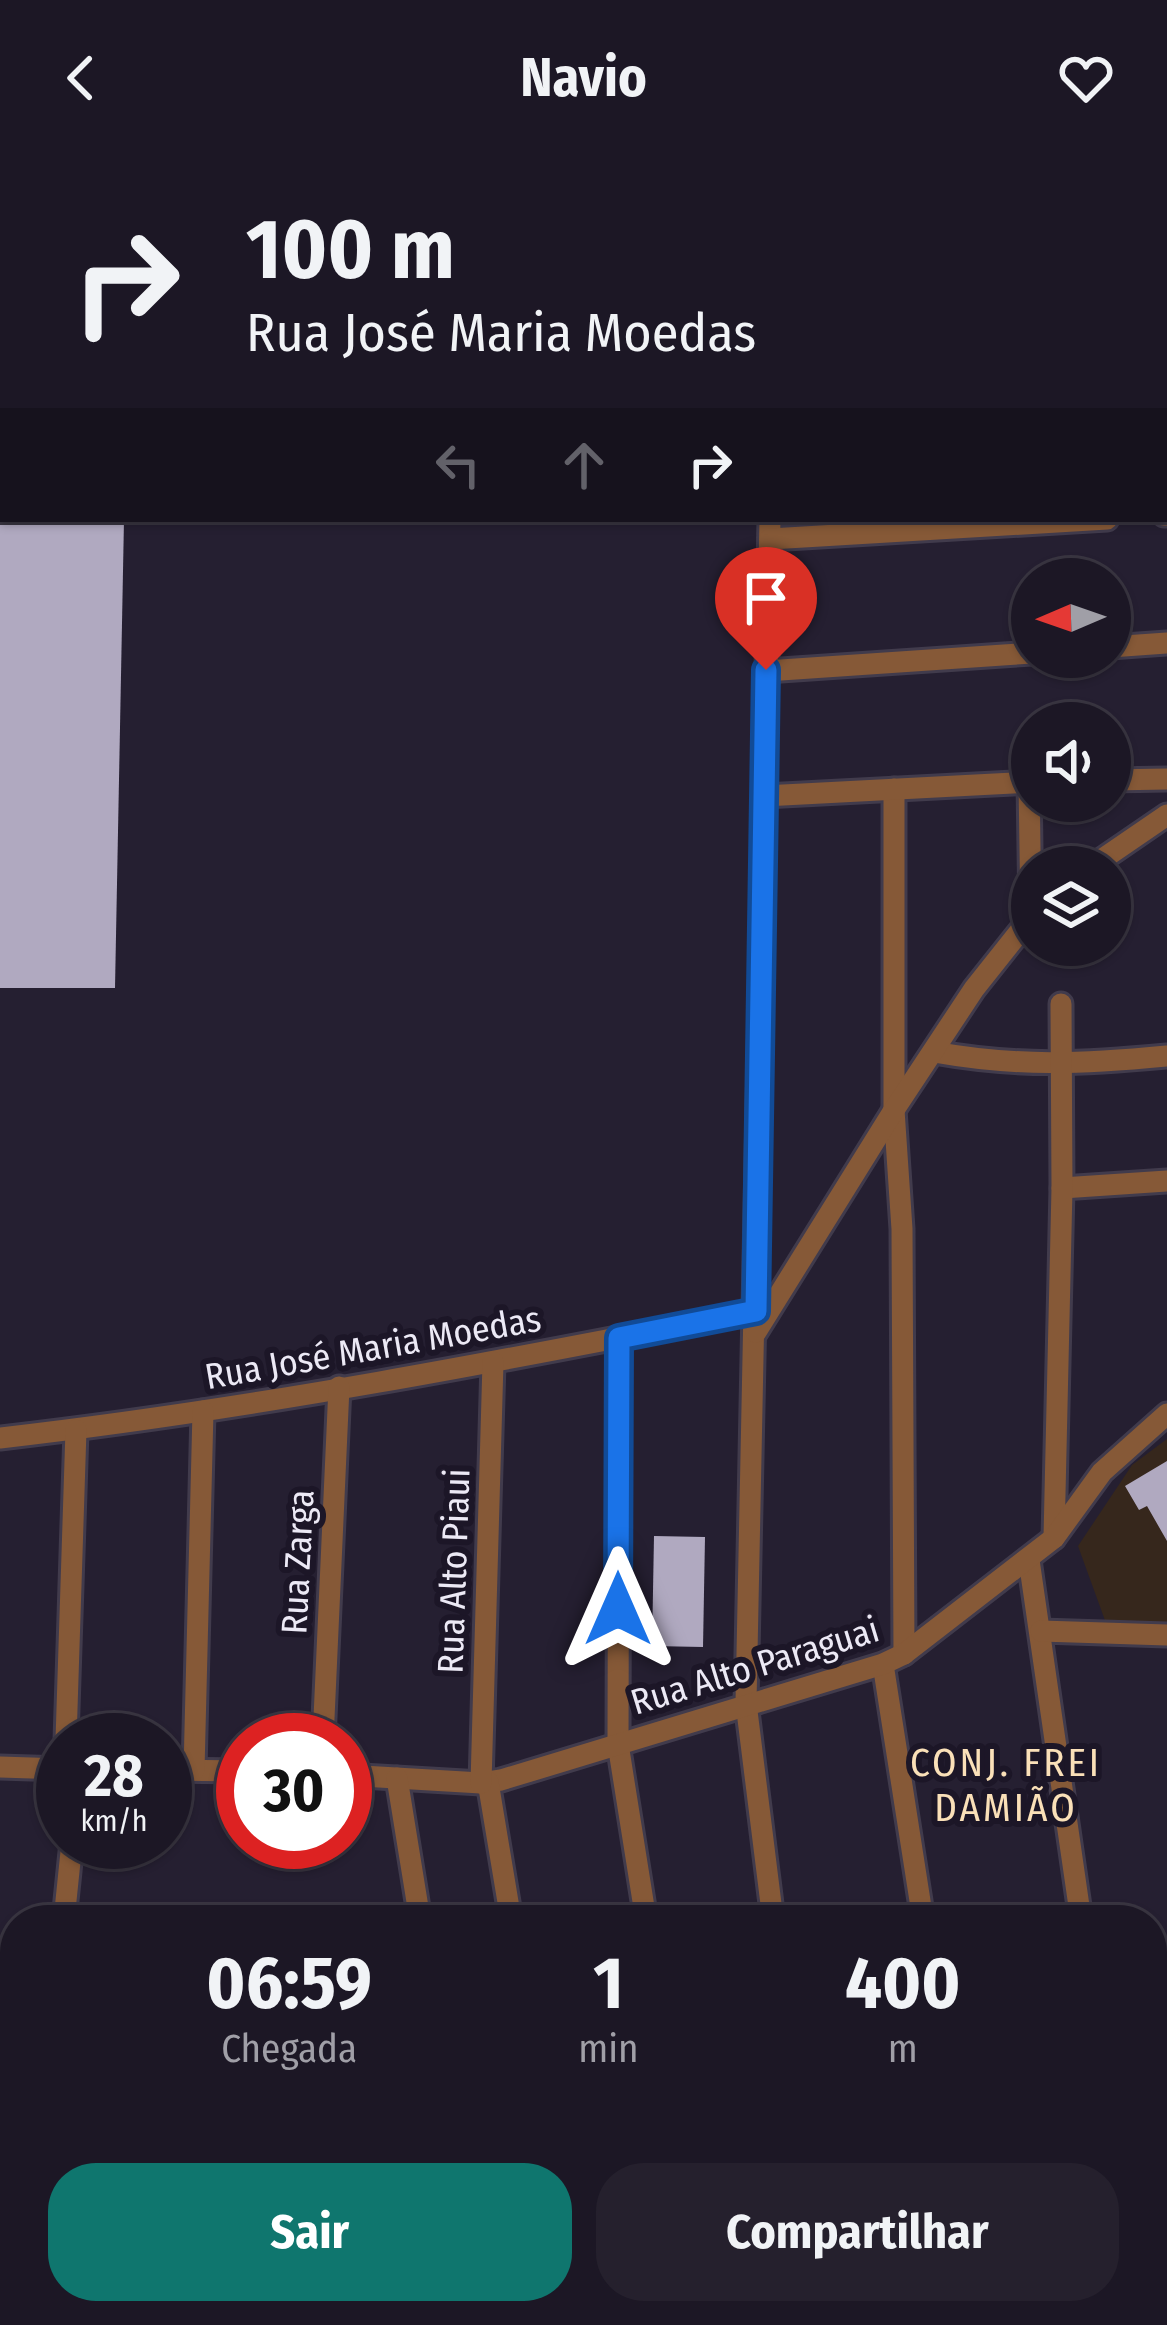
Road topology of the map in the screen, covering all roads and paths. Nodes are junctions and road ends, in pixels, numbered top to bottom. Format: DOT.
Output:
graph roads {
  1 [pos="1006,522"];
  2 [pos="770,529"];
  3 [pos="1167,643"];
  4 [pos="1131,646"];
  5 [pos="1011,654"];
  6 [pos="766,670"];
  7 [pos="1167,779"];
  8 [pos="1131,780"];
  9 [pos="1011,783"];
  10 [pos="894,789"];
  11 [pos="764,796"];
  12 [pos="1167,814"];
  13 [pos="1121,846"];
  14 [pos="1011,942"];
  15 [pos="1060,1004"];
  16 [pos="934,1052"];
  17 [pos="1167,1056"];
  18 [pos="1062,1066"];
  19 [pos="894,1110"];
  20 [pos="1167,1181"];
  21 [pos="1062,1188"];
  22 [pos="756,1322"];
  23 [pos="619,1338"];
  24 [pos="493,1362"];
  25 [pos="340,1387"];
  26 [pos="202,1411"];
  27 [pos="1167,1414"];
  28 [pos="76,1430"];
  29 [pos="0,1438"];
  30 [pos="1054,1538"];
  31 [pos="1029,1560"];
  32 [pos="1041,1631"];
  33 [pos="1167,1635"];
  34 [pos="894,1659"];
  35 [pos="746,1703"];
  36 [pos="67,1713"];
  37 [pos="324,1713"];
  38 [pos="617,1744"];
  39 [pos="0,1766"];
  40 [pos="36,1767"];
  41 [pos="194,1770"];
  42 [pos="216,1771"];
  43 [pos="372,1777"];
  44 [pos="398,1778"];
  45 [pos="484,1783"];
  46 [pos="69,1869"];
  47 [pos="65,1905"];
  48 [pos="418,1905"];
  49 [pos="509,1905"];
  50 [pos="644,1905"];
  51 [pos="771,1905"];
  52 [pos="921,1905"];
  53 [pos="1079,1905"];
  1 -- 2 [label="street"];
  2 -- 6 [label="street"];
  3 -- 4 [label="street"];
  5 -- 6 [label="street"];
  6 -- 11 [label="street"];
  7 -- 8 [label="street"];
  9 -- 10 [label="street"];
  10 -- 11 [label="street"];
  10 -- 19 [label="street"];
  11 -- 22 [label="street"];
  12 -- 13 [label="street"];
  14 -- 16 [label="street"];
  15 -- 18 [label="street"];
  16 -- 18 [label="street"];
  16 -- 19 [label="street"];
  17 -- 18 [label="street"];
  18 -- 21 [label="street"];
  19 -- 22 [label="street"];
  19 -- 34 [label="street"];
  20 -- 21 [label="street"];
  21 -- 30 [label="street"];
  22 -- 23 [label="street, Rua José Maria Moedas"];
  22 -- 35 [label="street"];
  23 -- 24 [label="street, Rua José Maria Moedas"];
  23 -- 38 [label="street"];
  24 -- 25 [label="street, Rua José Maria Moedas"];
  24 -- 45 [label="street, Rua Alto Piaui"];
  25 -- 26 [label="street, Rua José Maria Moedas"];
  25 -- 37 [label="street, Rua Zarga"];
  26 -- 28 [label="street, Rua José Maria Moedas"];
  26 -- 41 [label="street"];
  27 -- 30 [label="street, Rua Alto Paraguai"];
  28 -- 29 [label="street, Rua José Maria Moedas"];
  28 -- 36 [label="street"];
  30 -- 31 [label="street, Rua Alto Paraguai"];
  31 -- 32 [label="street"];
  31 -- 34 [label="street, Rua Alto Paraguai"];
  32 -- 33 [label="street"];
  32 -- 53 [label="street"];
  34 -- 35 [label="street, Rua Alto Paraguai"];
  34 -- 52 [label="street"];
  35 -- 38 [label="street, Rua Alto Paraguai"];
  35 -- 51 [label="street"];
  38 -- 45 [label="street, Rua Alto Paraguai"];
  38 -- 50 [label="street"];
  39 -- 40 [label="street"];
  41 -- 42 [label="street"];
  43 -- 44 [label="street, Rua Alto Paraguai"];
  44 -- 45 [label="street, Rua Alto Paraguai"];
  44 -- 48 [label="street"];
  45 -- 49 [label="street, Rua Alto Piaui"];
  46 -- 47 [label="street"];
}
